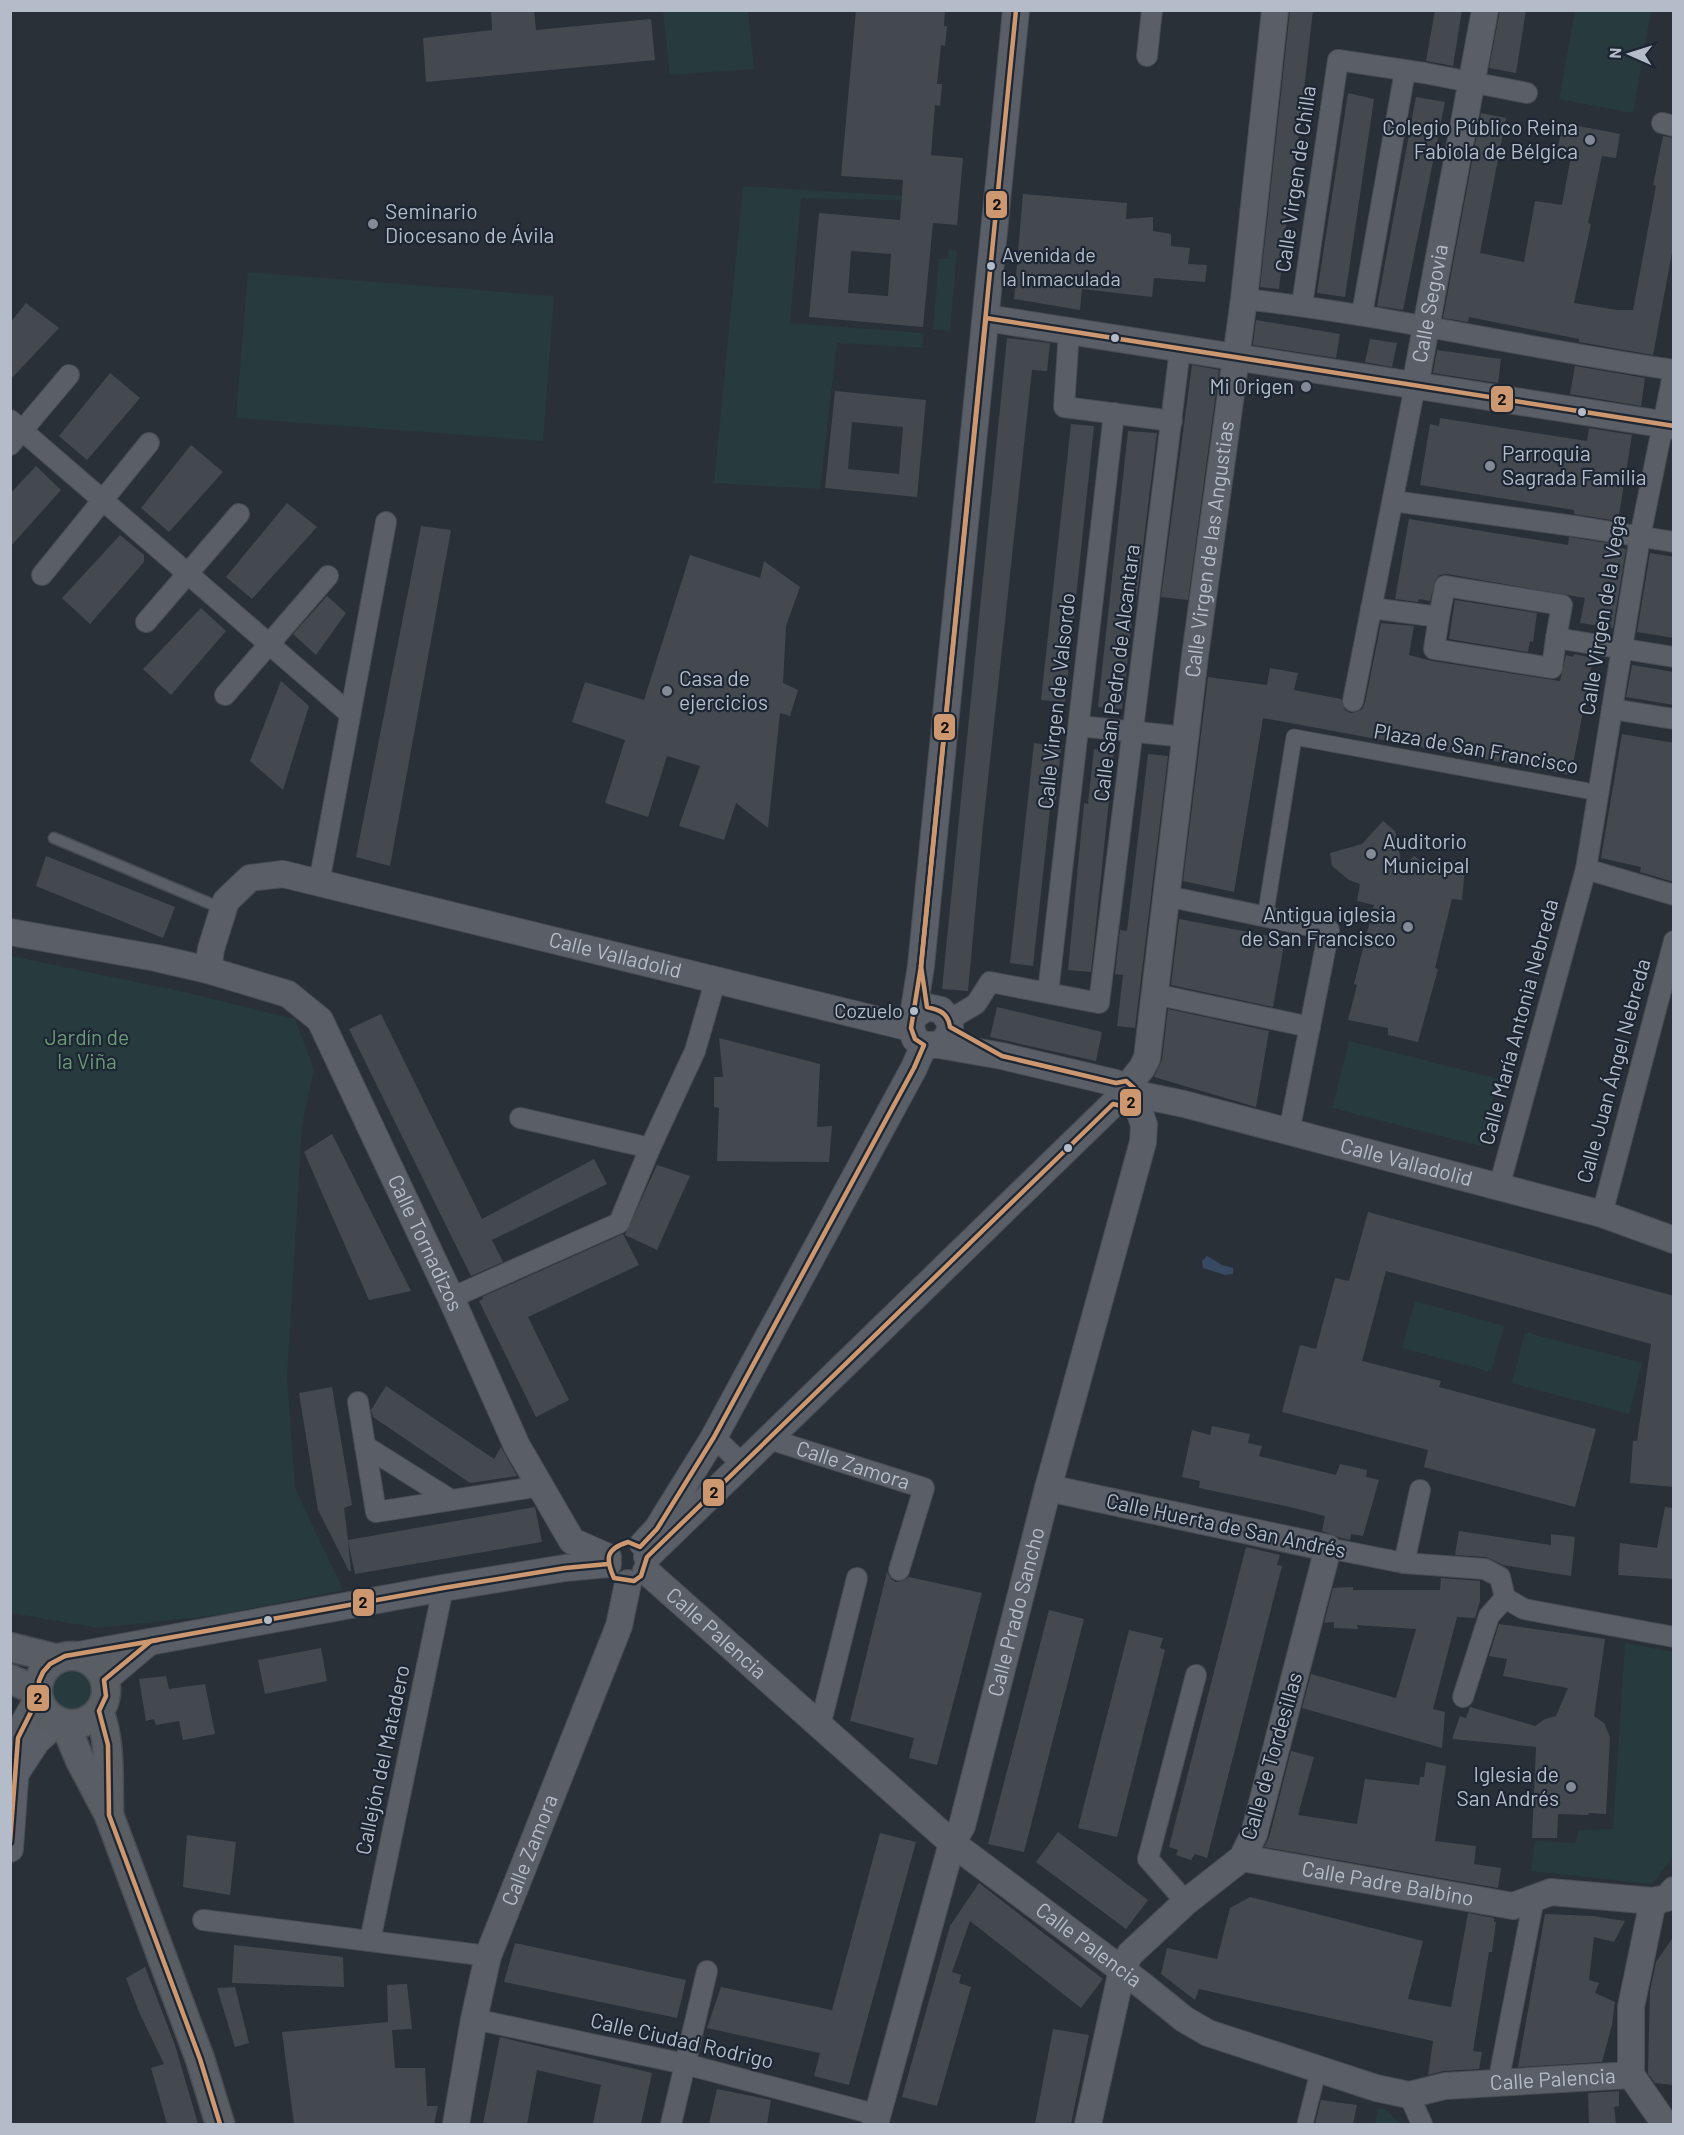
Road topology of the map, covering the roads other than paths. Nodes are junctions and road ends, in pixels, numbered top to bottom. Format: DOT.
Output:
graph roads {
  1 [pos="1016,10"];
  2 [pos="1152,10"];
  3 [pos="1275,10"];
  4 [pos="1485,10"];
  5 [pos="1147,56"];
  6 [pos="1405,71"];
  7 [pos="1471,83"];
  8 [pos="1527,93"];
  9 [pos="1244,299"];
  10 [pos="1302,306"];
  11 [pos="1362,314"];
  12 [pos="986,318"];
  13 [pos="1428,326"];
  14 [pos="1069,331"];
  15 [pos="1180,349"];
  16 [pos="1236,357"];
  17 [pos="1674,370"];
  18 [pos="69,375"];
  19 [pos="1415,386"];
  20 [pos="1114,413"];
  21 [pos="1172,421"];
  22 [pos="1668,425"];
  23 [pos="14,431"];
  24 [pos="149,443"];
  25 [pos="104,501"];
  26 [pos="1393,501"];
  27 [pos="239,514"];
  28 [pos="386,522"];
  29 [pos="1640,537"];
  30 [pos="1674,542"];
  31 [pos="188,574"];
  32 [pos="42,575"];
  33 [pos="328,576"];
  34 [pos="1371,608"];
  35 [pos="1440,617"];
  36 [pos="146,622"];
  37 [pos="1556,638"];
  38 [pos="269,644"];
  39 [pos="1622,649"];
  40 [pos="1674,657"];
  41 [pos="225,695"];
  42 [pos="1353,701"];
  43 [pos="1612,709"];
  44 [pos="350,714"];
  45 [pos="1674,719"];
  46 [pos="1079,726"];
  47 [pos="1134,732"];
  48 [pos="1185,737"];
  49 [pos="1599,793"];
  50 [pos="54,838"];
  51 [pos="1586,869"];
  52 [pos="319,883"];
  53 [pos="1674,895"];
  54 [pos="1166,896"];
  55 [pos="223,909"];
  56 [pos="1265,918"];
  57 [pos="10,932"];
  58 [pos="1674,940"];
  59 [pos="208,970"];
  60 [pos="715,982"];
  61 [pos="1048,993"];
  62 [pos="1154,994"];
  63 [pos="931,1027"];
  64 [pos="1310,1027"];
  65 [pos="1123,1092"];
  66 [pos="520,1118"];
  67 [pos="1289,1132"];
  68 [pos="650,1148"];
  69 [pos="1499,1187"];
  70 [pos="1602,1214"];
  71 [pos="1674,1240"];
  72 [pos="451,1298"];
  73 [pos="358,1402"];
  74 [pos="714,1437"];
  75 [pos="769,1439"];
  76 [pos="365,1446"];
  77 [pos="743,1465"];
  78 [pos="540,1486"];
  79 [pos="1048,1488"];
  80 [pos="1420,1490"];
  81 [pos="451,1500"];
  82 [pos="1328,1548"];
  83 [pos="608,1561"];
  84 [pos="1404,1563"];
  85 [pos="640,1564"];
  86 [pos="899,1570"];
  87 [pos="857,1578"];
  88 [pos="443,1588"];
  89 [pos="1505,1598"];
  90 [pos="1674,1637"];
  91 [pos="150,1641"];
  92 [pos="10,1647"];
  93 [pos="66,1657"];
  94 [pos="1197,1675"];
  95 [pos="10,1679"];
  96 [pos="104,1680"];
  97 [pos="38,1694"];
  98 [pos="1463,1697"];
  99 [pos="99,1712"];
  100 [pos="61,1723"];
  101 [pos="820,1726"];
  102 [pos="16,1773"];
  103 [pos="109,1815"];
  104 [pos="952,1843"];
  105 [pos="10,1849"];
  106 [pos="1242,1858"];
  107 [pos="1534,1898"];
  108 [pos="1667,1898"];
  109 [pos="1186,1902"];
  110 [pos="203,1920"];
  111 [pos="370,1941"];
  112 [pos="488,1956"];
  113 [pos="1122,1970"];
  114 [pos="707,1971"];
  115 [pos="474,2019"];
  116 [pos="685,2064"];
  117 [pos="1319,2068"];
  118 [pos="1631,2074"];
  119 [pos="1498,2083"];
  120 [pos="1408,2095"];
  121 [pos="876,2120"];
  122 [pos="220,2124"];
  123 [pos="456,2124"];
  124 [pos="671,2124"];
  125 [pos="1089,2124"];
  126 [pos="1305,2124"];
  127 [pos="1422,2124"];
  128 [pos="1665,2124"];
  1 -- 12 [label="street"];
  2 -- 5 [label="street"];
  3 -- 9 [label="street, Calle Virgen de las Angustias"];
  4 -- 7 [label="street, Calle Segovia"];
  6 -- 7 [label="street"];
  6 -- 10 [label="street, Calle Virgen de Chilla"];
  6 -- 11 [label="street"];
  7 -- 8 [label="street"];
  7 -- 13 [label="street, Calle Segovia"];
  9 -- 10 [label="street"];
  9 -- 16 [label="street, Calle Virgen de las Angustias"];
  10 -- 11 [label="street"];
  11 -- 13 [label="street"];
  12 -- 14 [label="street"];
  12 -- 63 [label="street"];
  13 -- 17 [label="street"];
  13 -- 19 [label="street, Calle Segovia"];
  14 -- 15 [label="street"];
  14 -- 20 [label="street"];
  15 -- 16 [label="street"];
  15 -- 21 [label="street, Calle San Pedro de Alcantara"];
  16 -- 19 [label="street"];
  16 -- 48 [label="street, Calle Virgen de las Angustias"];
  17 -- 22 [label="street, Calle Virgen de la Vega"];
  18 -- 23 [label="street"];
  19 -- 22 [label="street"];
  19 -- 26 [label="street, Calle Segovia"];
  20 -- 21 [label="street"];
  20 -- 46 [label="street, Calle Virgen de Valsordo"];
  21 -- 47 [label="street, Calle San Pedro de Alcantara"];
  22 -- 29 [label="street, Calle Virgen de la Vega"];
  23 -- 25 [label="street"];
  24 -- 25 [label="street"];
  25 -- 31 [label="street"];
  25 -- 32 [label="street"];
  26 -- 29 [label="street"];
  26 -- 34 [label="street, Calle Segovia"];
  27 -- 31 [label="street"];
  28 -- 44 [label="street"];
  29 -- 30 [label="street"];
  29 -- 39 [label="street, Calle Virgen de la Vega"];
  31 -- 36 [label="street"];
  31 -- 38 [label="street"];
  33 -- 38 [label="street"];
  34 -- 35 [label="street"];
  34 -- 42 [label="street, Calle Segovia"];
  35 -- 37 [label="street"];
  35 -- 37 [label="street"];
  37 -- 39 [label="street"];
  38 -- 41 [label="street"];
  38 -- 44 [label="street"];
  39 -- 40 [label="street"];
  39 -- 43 [label="street, Calle Virgen de la Vega"];
  43 -- 45 [label="street"];
  43 -- 49 [label="street, Calle Virgen de la Vega"];
  44 -- 52 [label="street"];
  46 -- 47 [label="street"];
  46 -- 61 [label="street, Calle Virgen de Valsordo"];
  47 -- 48 [label="street"];
  47 -- 61 [label="street, Calle San Pedro de Alcantara"];
  48 -- 54 [label="street, Calle Virgen de las Angustias"];
  49 -- 51 [label="street, Calle Virgen de la Vega"];
  49 -- 56 [label="street, Plaza de San Francisco"];
  50 -- 55 [label="lane"];
  51 -- 53 [label="street"];
  51 -- 69 [label="street, Calle María Antonia Nebreda"];
  52 -- 55 [label="street, Calle Valladolid"];
  52 -- 60 [label="street, Calle Valladolid"];
  54 -- 56 [label="street"];
  54 -- 62 [label="street, Calle Virgen de las Angustias"];
  55 -- 59 [label="street, Calle Valladolid"];
  56 -- 64 [label="street"];
  57 -- 59 [label="street, Calle Tornadizos"];
  58 -- 70 [label="street, Calle Juan Ángel Nebreda"];
  59 -- 72 [label="street, Calle Tornadizos"];
  60 -- 63 [label="street, Calle Valladolid"];
  60 -- 68 [label="street"];
  61 -- 63 [label="street"];
  62 -- 64 [label="street"];
  62 -- 65 [label="street, Calle Virgen de las Angustias"];
  63 -- 65 [label="street, Calle Valladolid"];
  63 -- 74 [label="street"];
  64 -- 67 [label="street"];
  65 -- 67 [label="street, Calle Valladolid"];
  65 -- 75 [label="street, Calle Zamora"];
  65 -- 79 [label="street, Calle Prado Sancho"];
  66 -- 68 [label="street"];
  67 -- 69 [label="street, Calle Valladolid"];
  68 -- 72 [label="street"];
  69 -- 70 [label="street, Calle Valladolid"];
  70 -- 71 [label="street, Calle Valladolid"];
  72 -- 78 [label="street, Calle Tornadizos"];
  73 -- 76 [label="street"];
  74 -- 77 [label="street"];
  74 -- 85 [label="street"];
  75 -- 77 [label="street, Calle Zamora"];
  75 -- 86 [label="street, Calle Zamora"];
  76 -- 81 [label="street"];
  76 -- 81 [label="street"];
  77 -- 85 [label="street, Calle Zamora"];
  78 -- 81 [label="street"];
  78 -- 83 [label="street, Calle Tornadizos"];
  79 -- 82 [label="street, Calle Huerta de San Andrés"];
  79 -- 104 [label="street, Calle Prado Sancho"];
  80 -- 84 [label="street"];
  82 -- 84 [label="street, Calle Huerta de San Andrés"];
  82 -- 106 [label="street, Calle de Tordesillas"];
  83 -- 85 [label="street, Calle Palencia"];
  83 -- 85 [label="street"];
  83 -- 88 [label="street"];
  84 -- 89 [label="street, Calle Huerta de San Andrés"];
  85 -- 101 [label="street, Calle Palencia"];
  85 -- 112 [label="street, Calle Zamora"];
  87 -- 101 [label="street"];
  88 -- 91 [label="street"];
  88 -- 111 [label="street, Callejón del Matadero"];
  89 -- 90 [label="street"];
  89 -- 98 [label="street"];
  91 -- 93 [label="street"];
  91 -- 96 [label="street"];
  92 -- 93 [label="main road"];
  93 -- 96 [label="main road"];
  93 -- 97 [label="main road"];
  94 -- 109 [label="street"];
  95 -- 97 [label="main road"];
  96 -- 99 [label="main road"];
  97 -- 100 [label="main road"];
  97 -- 102 [label="street"];
  99 -- 100 [label="main road"];
  99 -- 103 [label="main road"];
  100 -- 102 [label="street"];
  100 -- 103 [label="main road"];
  101 -- 104 [label="street, Calle Palencia"];
  102 -- 105 [label="street"];
  103 -- 122 [label="main road"];
  104 -- 113 [label="street, Calle Palencia"];
  104 -- 121 [label="street, Calle Prado Sancho"];
  106 -- 107 [label="street, Calle Padre Balbino"];
  106 -- 109 [label="street, Calle de Tordesillas"];
  107 -- 108 [label="street, Calle Padre Balbino"];
  107 -- 119 [label="street"];
  108 -- 118 [label="street"];
  109 -- 113 [label="street, Calle de Tordesillas"];
  110 -- 111 [label="street"];
  111 -- 112 [label="street"];
  112 -- 115 [label="street, Calle Zamora"];
  113 -- 117 [label="street, Calle Palencia"];
  113 -- 125 [label="street, Calle de Tordesillas"];
  114 -- 116 [label="street"];
  115 -- 116 [label="street, Calle Ciudad Rodrigo"];
  115 -- 123 [label="street, Calle Zamora"];
  116 -- 121 [label="street, Calle Ciudad Rodrigo"];
  116 -- 124 [label="street"];
  117 -- 120 [label="street, Calle Palencia"];
  117 -- 126 [label="street"];
  118 -- 119 [label="street, Calle Palencia"];
  118 -- 128 [label="street"];
  119 -- 120 [label="street, Calle Palencia"];
  120 -- 127 [label="street"];
}
